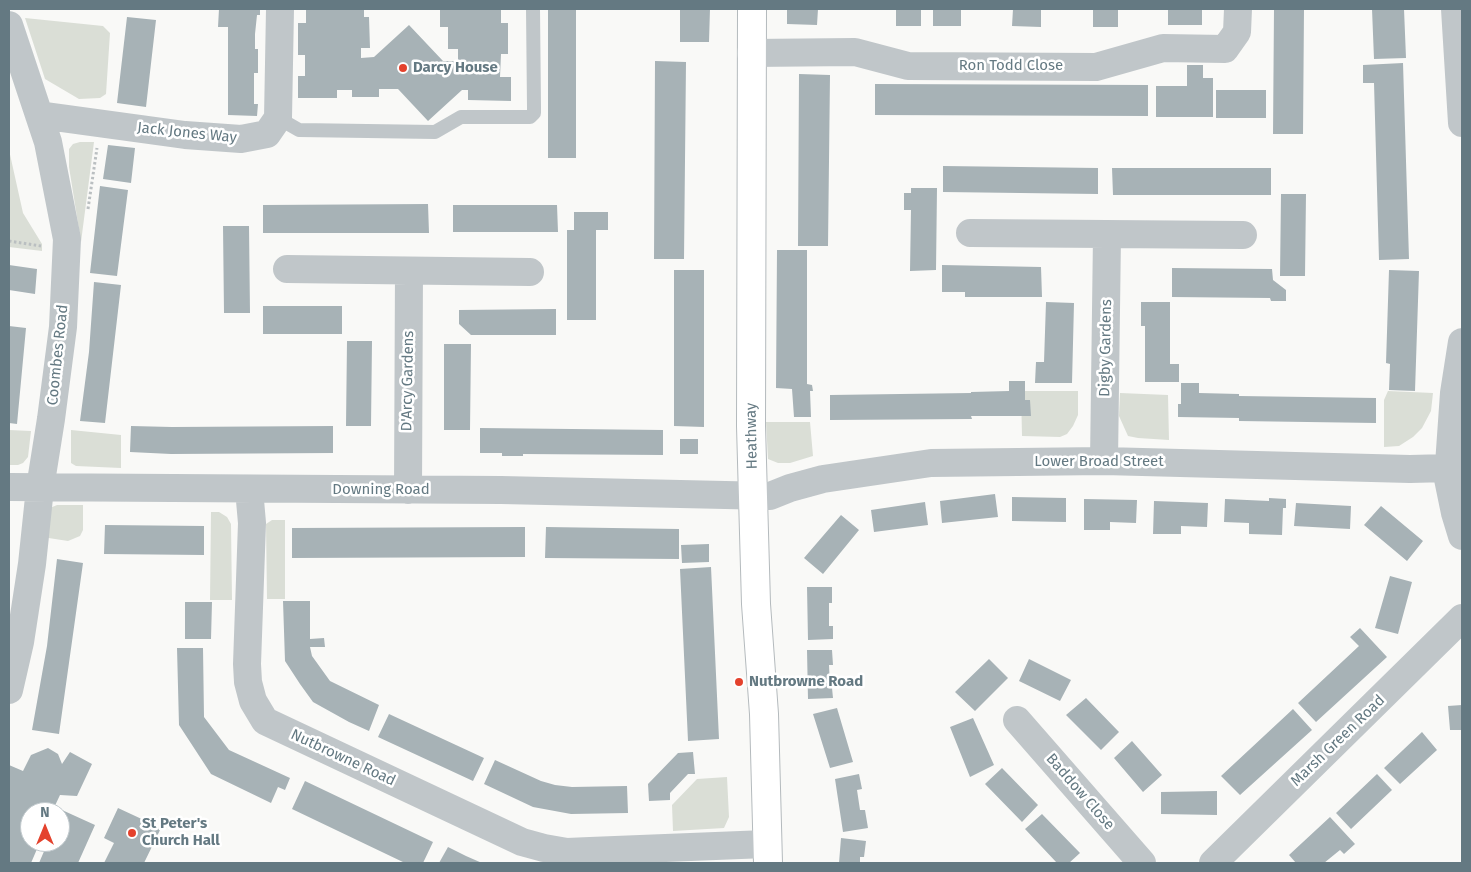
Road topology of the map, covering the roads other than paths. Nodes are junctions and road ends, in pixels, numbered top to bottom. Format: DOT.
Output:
graph roads {
  1 [pos="280,9"];
  2 [pos="533,9"];
  3 [pos="752,9"];
  4 [pos="1238,9"];
  5 [pos="1455,9"];
  6 [pos="9,24"];
  7 [pos="751,52"];
  8 [pos="39,115"];
  9 [pos="278,118"];
  10 [pos="1462,123"];
  11 [pos="970,234"];
  12 [pos="1107,235"];
  13 [pos="1243,235"];
  14 [pos="287,269"];
  15 [pos="409,272"];
  16 [pos="530,272"];
  17 [pos="1462,342"];
  18 [pos="1104,461"];
  19 [pos="1448,468"];
  20 [pos="9,487"];
  21 [pos="40,488"];
  22 [pos="249,488"];
  23 [pos="408,490"];
  24 [pos="753,496"];
  25 [pos="1462,536"];
  26 [pos="1462,618"];
  27 [pos="9,690"];
  28 [pos="1017,720"];
  29 [pos="767,854"];
  30 [pos="1142,863"];
  31 [pos="1213,863"];
  1 -- 9 [label="street"];
  2 -- 9 [label="lane"];
  3 -- 7 [label="main road, Heathway"];
  4 -- 7 [label="street, Ron Todd Close"];
  5 -- 10 [label="street"];
  6 -- 8 [label="street, Coombes Road"];
  7 -- 24 [label="main road, Heathway"];
  8 -- 9 [label="street, Jack Jones Way"];
  8 -- 21 [label="street, Coombes Road"];
  11 -- 12 [label="street"];
  12 -- 13 [label="street"];
  12 -- 18 [label="street, Digby Gardens"];
  14 -- 15 [label="street"];
  15 -- 16 [label="street"];
  15 -- 23 [label="street, D'Arcy Gardens"];
  17 -- 19 [label="street"];
  18 -- 19 [label="street, Lower Broad Street"];
  18 -- 24 [label="street, Lower Broad Street"];
  19 -- 25 [label="street"];
  20 -- 21 [label="street, Downing Road"];
  21 -- 22 [label="street, Downing Road"];
  21 -- 27 [label="street, Coombes Road"];
  22 -- 23 [label="street, Downing Road"];
  22 -- 29 [label="street, Nutbrowne Road"];
  23 -- 24 [label="street, Downing Road"];
  24 -- 29 [label="main road, Heathway"];
  26 -- 31 [label="street, Marsh Green Road"];
  28 -- 30 [label="street, Baddow Close"];
}
